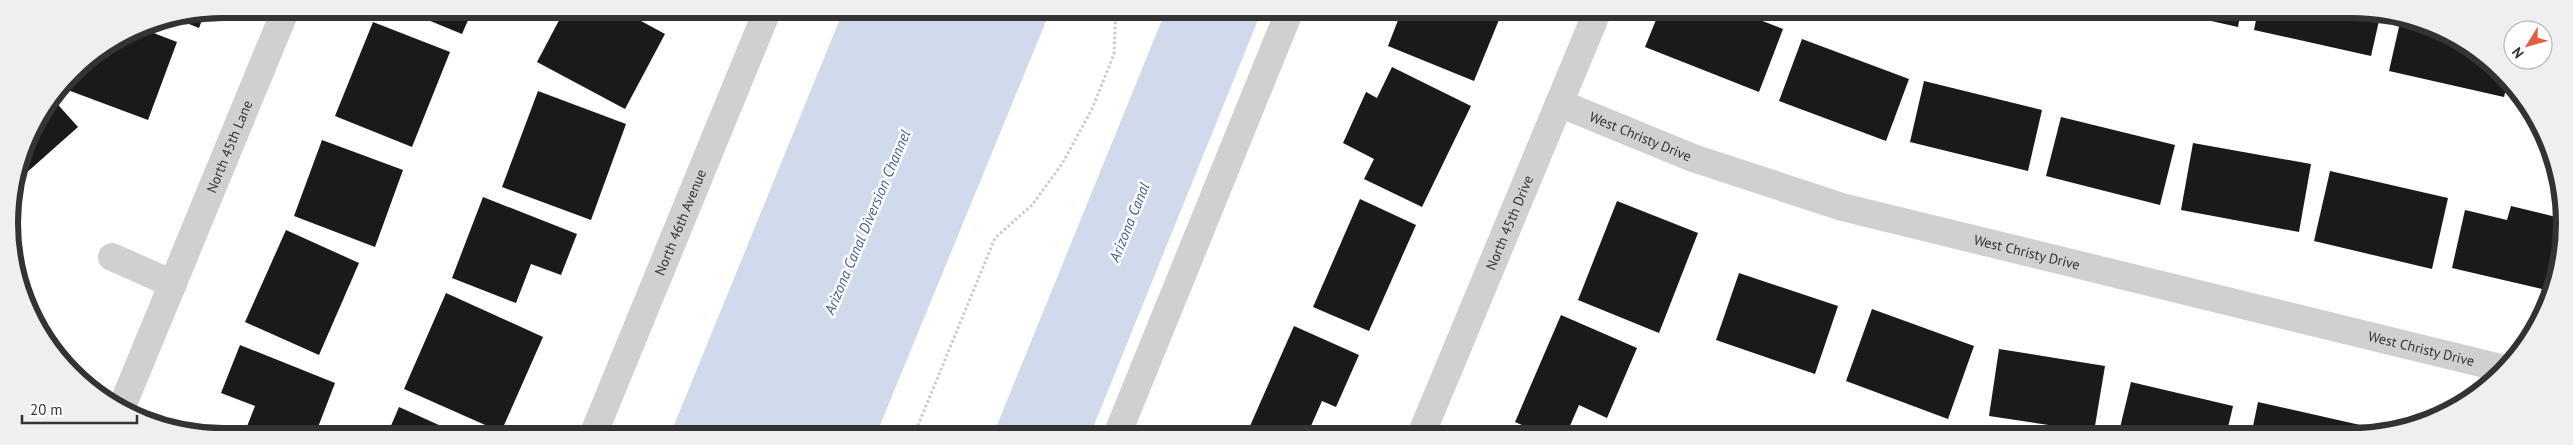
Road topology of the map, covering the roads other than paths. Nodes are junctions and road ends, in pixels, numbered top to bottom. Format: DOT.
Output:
graph roads {
  1 [pos="282,18"];
  2 [pos="764,18"];
  3 [pos="1287,18"];
  4 [pos="1595,18"];
  5 [pos="1559,103"];
  6 [pos="112,257"];
  7 [pos="173,284"];
  8 [pos="2495,367"];
  9 [pos="124,402"];
  10 [pos="596,428"];
  11 [pos="1120,428"];
  12 [pos="1424,428"];
  1 -- 7 [label="street, North 45th Lane"];
  2 -- 10 [label="street, North 46th Avenue"];
  3 -- 11 [label="street"];
  4 -- 5 [label="street, North 45th Drive"];
  5 -- 8 [label="street, West Christy Drive"];
  5 -- 12 [label="street, North 45th Drive"];
  6 -- 7 [label="street"];
  7 -- 9 [label="street, North 45th Lane"];
}
